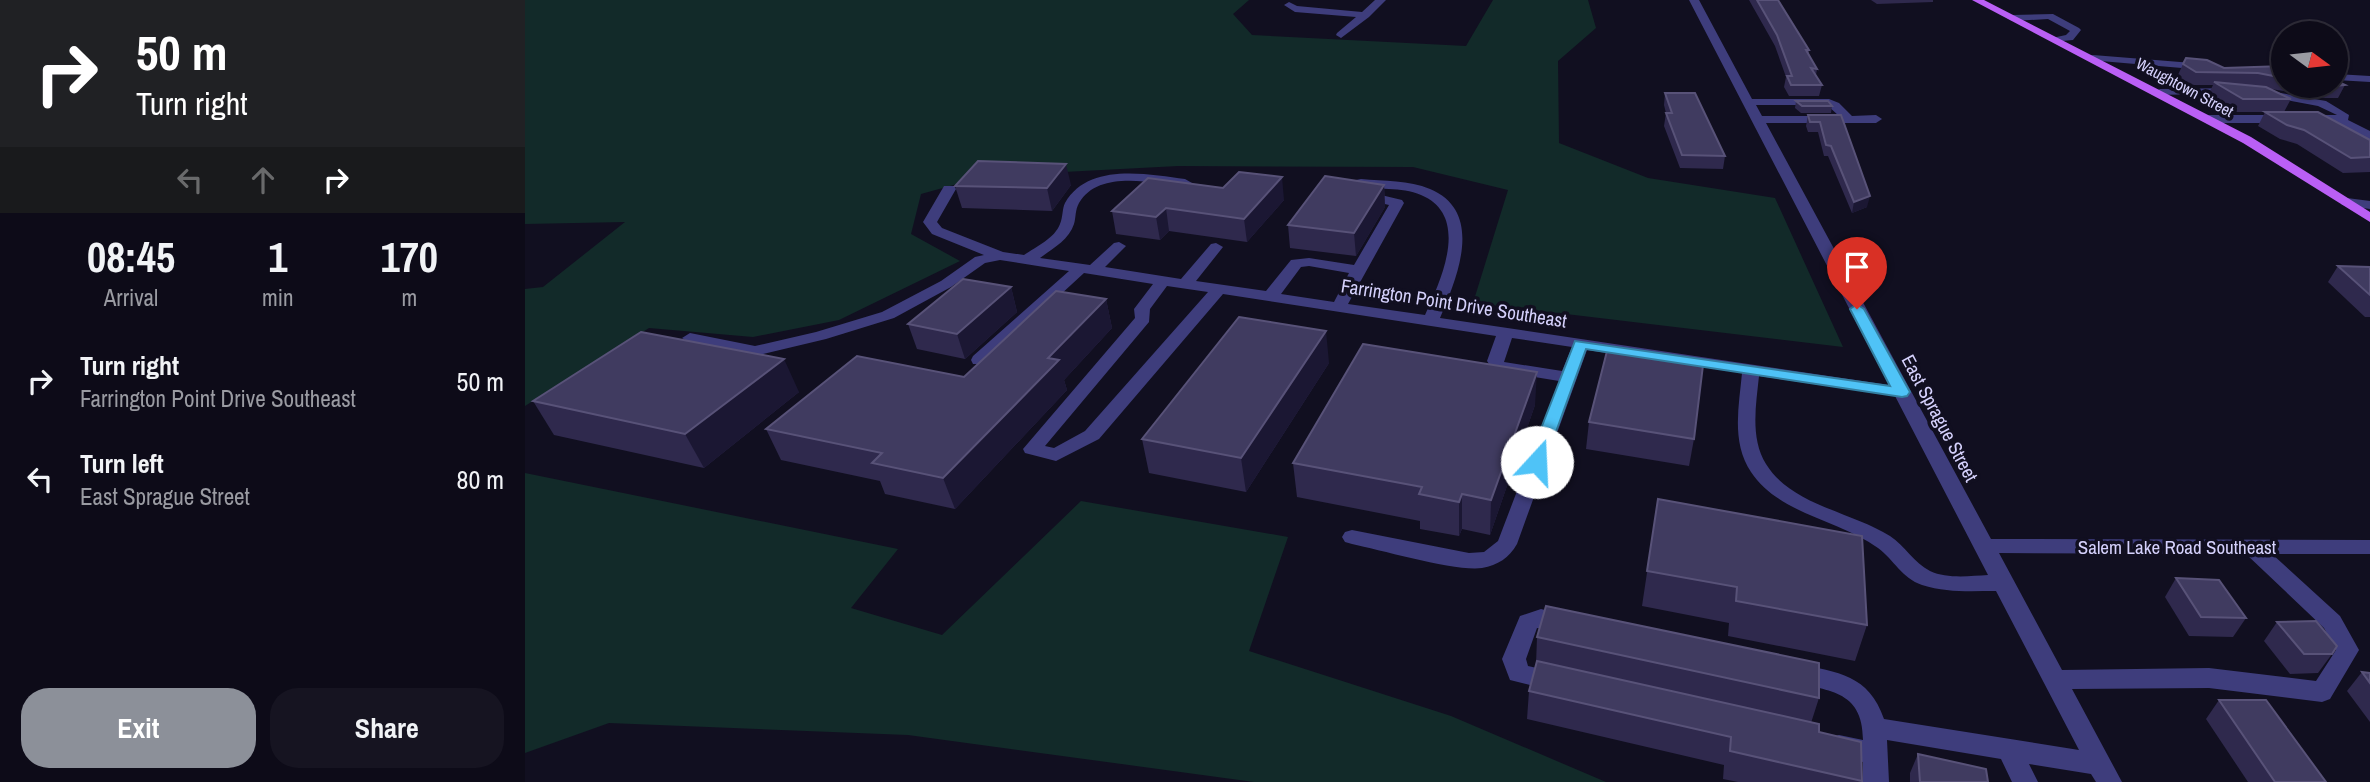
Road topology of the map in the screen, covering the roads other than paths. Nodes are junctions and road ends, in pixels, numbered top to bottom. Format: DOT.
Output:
graph roads {
  1 [pos="1381,0"];
  2 [pos="1694,0"];
  3 [pos="1977,0"];
  4 [pos="1289,5"];
  5 [pos="1366,15"];
  6 [pos="2012,18"];
  7 [pos="1341,35"];
  8 [pos="2056,40"];
  9 [pos="2094,58"];
  10 [pos="2215,68"];
  11 [pos="2349,78"];
  12 [pos="2370,79"];
  13 [pos="2160,92"];
  14 [pos="1748,102"];
  15 [pos="1849,119"];
  16 [pos="1876,119"];
  17 [pos="2209,119"];
  18 [pos="2338,119"];
  19 [pos="1758,120"];
  20 [pos="2370,136"];
  21 [pos="1185,183"];
  22 [pos="949,189"];
  23 [pos="2347,202"];
  24 [pos="2370,205"];
  25 [pos="2370,218"];
  26 [pos="1119,246"];
  27 [pos="1216,247"];
  28 [pos="1000,256"];
  29 [pos="1027,260"];
  30 [pos="1087,269"];
  31 [pos="1357,272"];
  32 [pos="1163,281"];
  33 [pos="1185,284"];
  34 [pos="1219,289"];
  35 [pos="1271,297"];
  36 [pos="1339,307"];
  37 [pos="1431,321"];
  38 [pos="1506,332"];
  39 [pos="690,338"];
  40 [pos="1581,344"];
  41 [pos="979,359"];
  42 [pos="1751,369"];
  43 [pos="1568,377"];
  44 [pos="1902,392"];
  45 [pos="1352,537"];
  46 [pos="1984,547"];
  47 [pos="2251,547"];
  48 [pos="2370,547"];
  49 [pos="2004,583"];
  50 [pos="1581,627"];
  51 [pos="1769,667"];
  52 [pos="2053,680"];
  53 [pos="1571,685"];
  54 [pos="1875,728"];
  55 [pos="1823,742"];
  56 [pos="2009,749"];
  57 [pos="1875,754"];
  58 [pos="2104,773"];
  59 [pos="1876,782"];
  60 [pos="2025,782"];
  1 -- 5 [label="street"];
  2 -- 14 [label="street, East Sprague Street"];
  3 -- 6 [label="main road, Waughtown Street"];
  4 -- 5 [label="street"];
  5 -- 7 [label="street"];
  6 -- 8 [label="main road, Waughtown Street"];
  6 -- 8 [label="street"];
  8 -- 9 [label="main road, Waughtown Street"];
  9 -- 10 [label="street"];
  9 -- 13 [label="main road, Waughtown Street"];
  11 -- 12 [label="street"];
  13 -- 17 [label="main road, Waughtown Street"];
  13 -- 18 [label="street"];
  14 -- 15 [label="street"];
  14 -- 19 [label="street, East Sprague Street"];
  15 -- 16 [label="street"];
  15 -- 19 [label="street"];
  17 -- 18 [label="street"];
  17 -- 23 [label="main road, Waughtown Street"];
  18 -- 20 [label="street"];
  19 -- 44 [label="street, East Sprague Street"];
  21 -- 29 [label="street"];
  22 -- 28 [label="street, Farrington Point Drive Southeast"];
  23 -- 24 [label="street"];
  23 -- 25 [label="main road, Waughtown Street"];
  26 -- 30 [label="street"];
  27 -- 33 [label="street"];
  28 -- 29 [label="street, Farrington Point Drive Southeast"];
  28 -- 39 [label="street"];
  29 -- 30 [label="street, Farrington Point Drive Southeast"];
  30 -- 32 [label="street, Farrington Point Drive Southeast"];
  30 -- 41 [label="street"];
  31 -- 35 [label="street"];
  31 -- 36 [label="street"];
  31 -- 37 [label="street"];
  32 -- 33 [label="street, Farrington Point Drive Southeast"];
  32 -- 34 [label="street"];
  33 -- 34 [label="street, Farrington Point Drive Southeast"];
  34 -- 35 [label="street, Farrington Point Drive Southeast"];
  35 -- 36 [label="street, Farrington Point Drive Southeast"];
  36 -- 37 [label="street, Farrington Point Drive Southeast"];
  37 -- 38 [label="street, Farrington Point Drive Southeast"];
  38 -- 40 [label="street, Farrington Point Drive Southeast"];
  38 -- 43 [label="street"];
  40 -- 42 [label="street, Farrington Point Drive Southeast"];
  40 -- 43 [label="street"];
  42 -- 44 [label="street, Farrington Point Drive Southeast"];
  42 -- 49 [label="street"];
  43 -- 45 [label="street"];
  44 -- 46 [label="street, East Sprague Street"];
  46 -- 47 [label="street, Salem Lake Road Southeast"];
  46 -- 49 [label="street, East Sprague Street"];
  47 -- 48 [label="street, Salem Lake Road Southeast"];
  47 -- 52 [label="street"];
  49 -- 52 [label="street, East Sprague Street"];
  50 -- 53 [label="street"];
  51 -- 54 [label="street"];
  52 -- 58 [label="street, East Sprague Street"];
  54 -- 56 [label="street"];
  54 -- 57 [label="street"];
  55 -- 57 [label="street"];
  56 -- 58 [label="street"];
  56 -- 60 [label="street"];
  57 -- 59 [label="street"];
}
